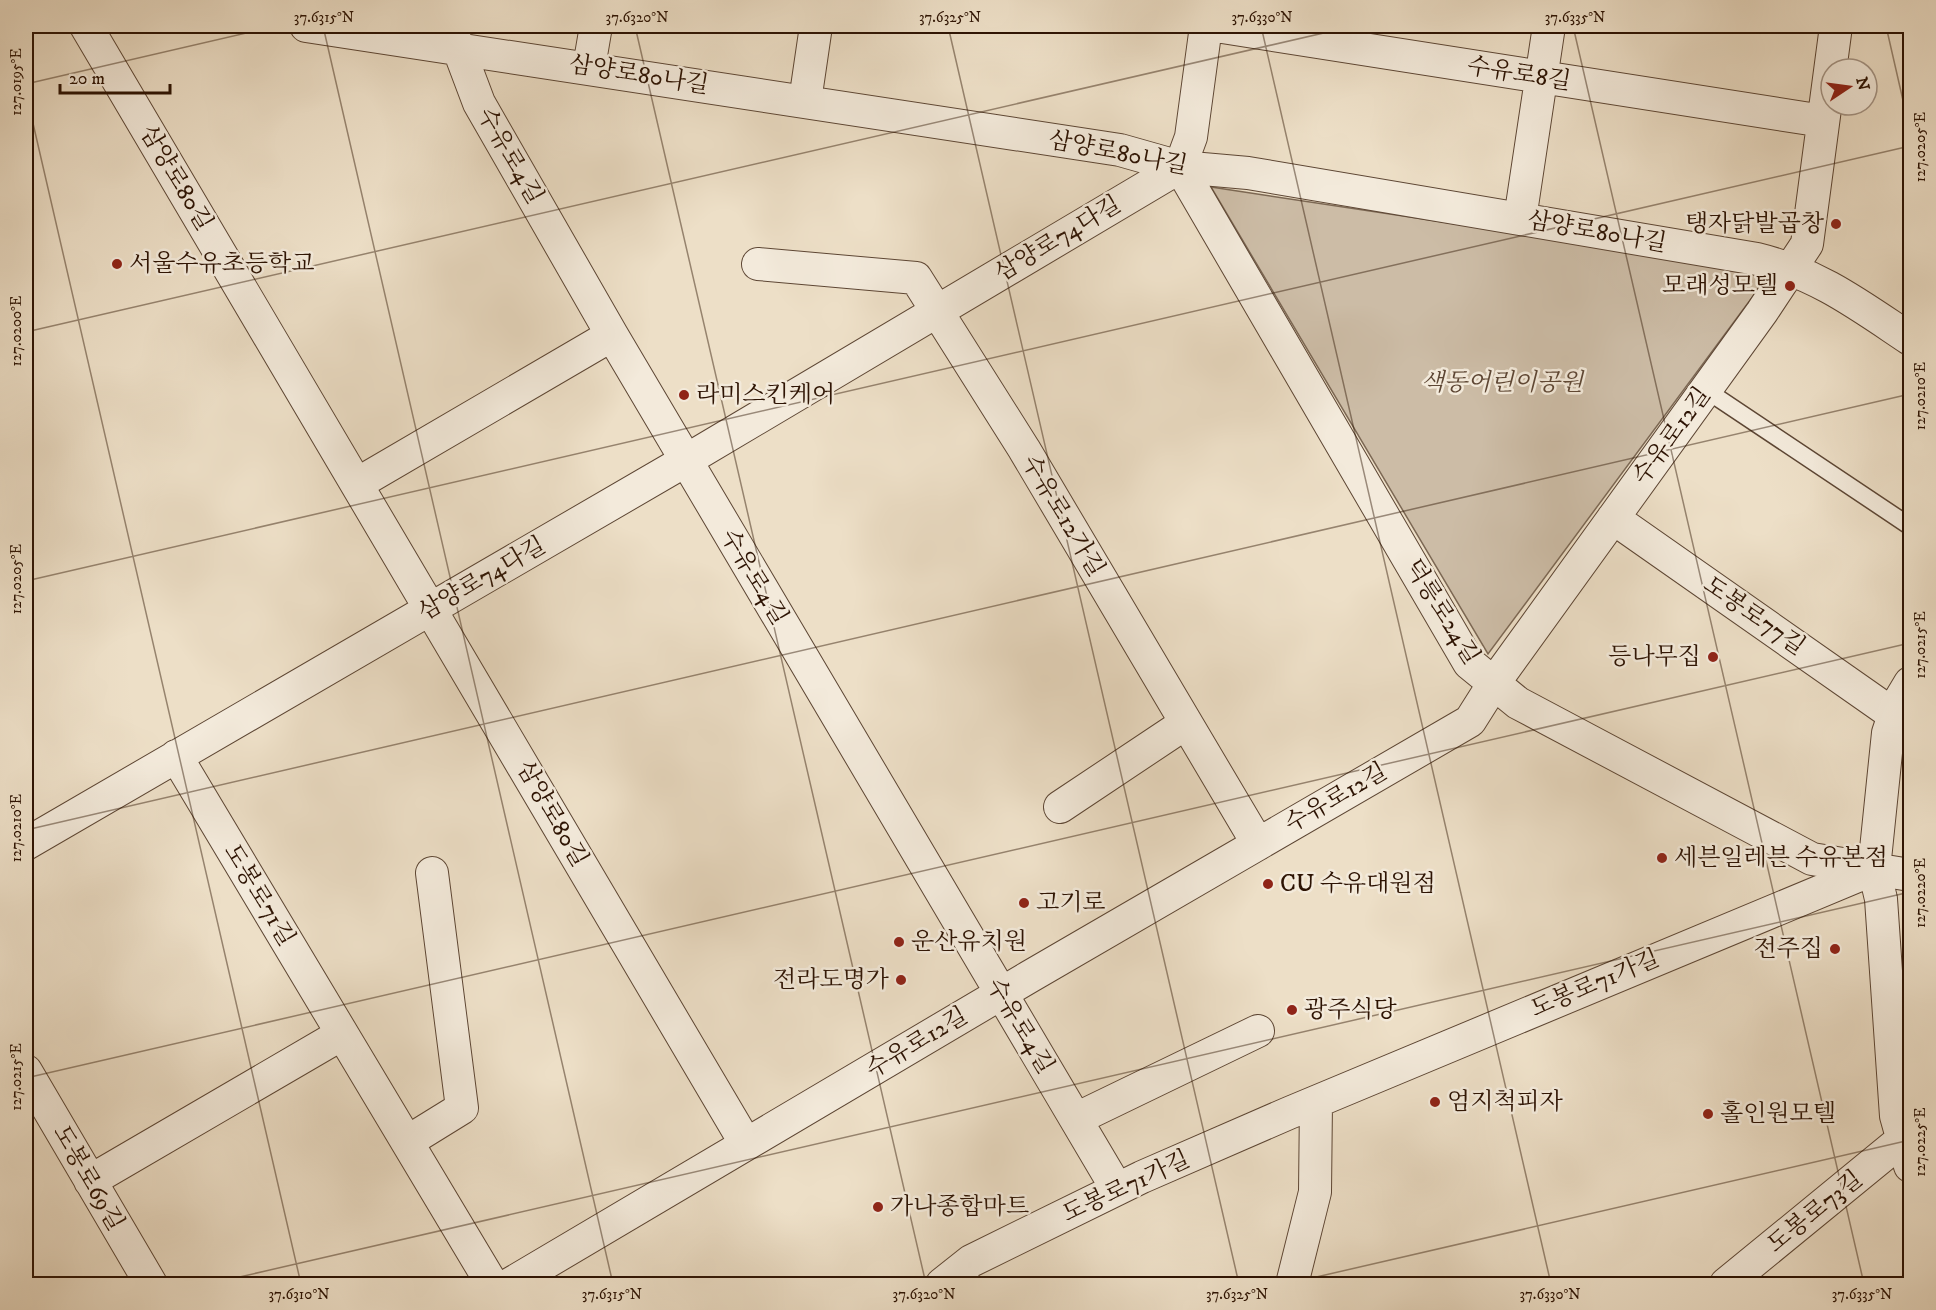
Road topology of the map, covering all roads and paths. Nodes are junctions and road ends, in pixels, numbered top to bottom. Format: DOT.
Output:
graph roads {
  1 [pos="86,26"];
  2 [pos="306,26"];
  3 [pos="596,26"];
  4 [pos="816,26"];
  5 [pos="1206,26"];
  6 [pos="1216,26"];
  7 [pos="1549,26"];
  8 [pos="1836,26"];
  9 [pos="455,38"];
  10 [pos="589,68"];
  11 [pos="1542,78"];
  12 [pos="806,101"];
  13 [pos="1823,121"];
  14 [pos="1180,167"];
  15 [pos="1521,219"];
  16 [pos="758,264"];
  17 [pos="1792,268"];
  18 [pos="937,311"];
  19 [pos="612,336"];
  20 [pos="1911,339"];
  21 [pos="1706,390"];
  22 [pos="685,461"];
  23 [pos="357,484"];
  24 [pos="1613,518"];
  25 [pos="1908,525"];
  26 [pos="431,608"];
  27 [pos="1494,683"];
  28 [pos="1911,683"];
  29 [pos="1894,715"];
  30 [pos="1186,723"];
  31 [pos="176,756"];
  32 [pos="1060,807"];
  33 [pos="26,844"];
  34 [pos="1258,844"];
  35 [pos="1874,869"];
  36 [pos="432,873"];
  37 [pos="1911,875"];
  38 [pos="1000,994"];
  39 [pos="1258,1031"];
  40 [pos="342,1034"];
  41 [pos="26,1071"];
  42 [pos="1316,1102"];
  43 [pos="1076,1119"];
  44 [pos="407,1142"];
  45 [pos="746,1144"];
  46 [pos="1908,1147"];
  47 [pos="90,1181"];
  48 [pos="1117,1189"];
  49 [pos="151,1284"];
  50 [pos="492,1284"];
  51 [pos="510,1284"];
  52 [pos="942,1284"];
  53 [pos="1292,1284"];
  54 [pos="1726,1284"];
  1 -- 23 [label="street, 삼양로80길"];
  2 -- 9 [label="street, 삼양로80나길"];
  3 -- 10 [label="street"];
  4 -- 12 [label="street"];
  5 -- 14 [label="street"];
  6 -- 11 [label="street, 수유로8길"];
  7 -- 11 [label="street"];
  8 -- 13 [label="street, 수유로12길"];
  9 -- 10 [label="street, 삼양로80나길"];
  9 -- 19 [label="street, 수유로4길"];
  10 -- 12 [label="street, 삼양로80나길"];
  11 -- 13 [label="street, 수유로8길"];
  11 -- 15 [label="street"];
  12 -- 14 [label="street, 삼양로80나길"];
  13 -- 17 [label="street, 수유로12길"];
  14 -- 15 [label="street, 삼양로80나길"];
  14 -- 18 [label="street, 삼양로74다길"];
  14 -- 27 [label="street, 덕릉로24길"];
  15 -- 17 [label="street, 삼양로80나길"];
  16 -- 18 [label="street"];
  17 -- 20 [label="street, 삼양로80나길"];
  17 -- 21 [label="street, 수유로12길"];
  18 -- 22 [label="street, 삼양로74다길"];
  18 -- 30 [label="street, 수유로12가길"];
  19 -- 22 [label="street, 수유로4길"];
  19 -- 23 [label="street"];
  21 -- 24 [label="street, 수유로12길"];
  21 -- 25 [label="lane"];
  22 -- 26 [label="street, 삼양로74다길"];
  22 -- 38 [label="street, 수유로4길"];
  23 -- 26 [label="street, 삼양로80길"];
  24 -- 27 [label="street, 수유로12길"];
  24 -- 29 [label="street, 도봉로77길"];
  26 -- 31 [label="street, 삼양로74다길"];
  26 -- 45 [label="street, 삼양로80길"];
  27 -- 34 [label="street, 수유로12길"];
  27 -- 35 [label="street, 덕릉로24길"];
  28 -- 29 [label="street"];
  29 -- 35 [label="street"];
  30 -- 32 [label="street"];
  30 -- 34 [label="street, 수유로12가길"];
  31 -- 33 [label="street, 삼양로74다길"];
  31 -- 40 [label="street, 도봉로71길"];
  34 -- 38 [label="street, 수유로12길"];
  35 -- 37 [label="street, 덕릉로24길"];
  35 -- 42 [label="street, 도봉로71가길"];
  35 -- 46 [label="street"];
  36 -- 44 [label="street"];
  38 -- 43 [label="street, 수유로4길"];
  38 -- 45 [label="street, 수유로12길"];
  39 -- 43 [label="street"];
  40 -- 44 [label="street, 도봉로71길"];
  40 -- 47 [label="street"];
  41 -- 47 [label="street, 도봉로69길"];
  42 -- 48 [label="street, 도봉로71가길"];
  42 -- 53 [label="street"];
  43 -- 48 [label="street, 수유로4길"];
  44 -- 50 [label="street, 도봉로71길"];
  45 -- 51 [label="street, 수유로12길"];
  46 -- 54 [label="street, 도봉로73길"];
  47 -- 49 [label="street, 도봉로69길"];
  48 -- 52 [label="street, 도봉로71가길"];
}
